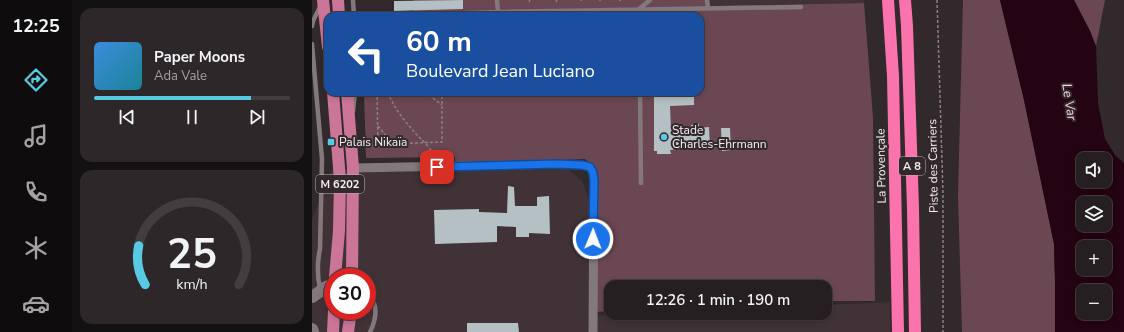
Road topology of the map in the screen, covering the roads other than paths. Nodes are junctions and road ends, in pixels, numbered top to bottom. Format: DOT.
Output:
graph roads {
  1 [pos="338,0"];
  2 [pos="353,0"];
  3 [pos="497,0"];
  4 [pos="650,0"];
  5 [pos="707,0"];
  6 [pos="888,0"];
  7 [pos="905,0"];
  8 [pos="323,1"];
  9 [pos="801,7"];
  10 [pos="708,8"];
  11 [pos="639,9"];
  12 [pos="324,12"];
  13 [pos="339,12"];
  14 [pos="354,12"];
  15 [pos="498,12"];
  16 [pos="312,23"];
  17 [pos="312,44"];
  18 [pos="333,96"];
  19 [pos="347,96"];
  20 [pos="355,96"];
  21 [pos="640,96"];
  22 [pos="314,105"];
  23 [pos="312,114"];
  24 [pos="318,114"];
  25 [pos="351,128"];
  26 [pos="353,168"];
  27 [pos="642,183"];
  28 [pos="336,268"];
  29 [pos="352,268"];
  30 [pos="324,290"];
  31 [pos="314,296"];
  32 [pos="334,320"];
  33 [pos="348,320"];
  34 [pos="350,320"];
  35 [pos="374,320"];
  36 [pos="348,331"];
  37 [pos="333,332"];
  38 [pos="370,332"];
  39 [pos="593,332"];
  40 [pos="898,332"];
  41 [pos="915,332"];
  1 -- 13 [label="main road"];
  2 -- 14 [label="lane"];
  3 -- 15 [label="lane"];
  4 -- 11 [label="lane"];
  5 -- 10 [label="lane"];
  6 -- 40 [label="highway, La Provençale / A 8"];
  7 -- 41 [label="highway, A 8"];
  8 -- 12 [label="main road"];
  8 -- 16 [label="lane"];
  9 -- 10 [label="lane"];
  10 -- 11 [label="lane"];
  11 -- 15 [label="lane"];
  17 -- 22 [label="lane"];
  18 -- 28 [label="main road, M 6202"];
  19 -- 25 [label="main road, M 6202"];
  20 -- 25 [label="lane"];
  21 -- 27 [label="lane"];
  22 -- 24 [label="lane"];
  23 -- 24 [label="lane"];
  24 -- 31 [label="lane"];
  25 -- 26 [label="main road, M 6202"];
  26 -- 29 [label="main road, M 6202"];
  26 -- 39 [label="street"];
  30 -- 31 [label="main road"];
  32 -- 37 [label="main road"];
  33 -- 36 [label="main road"];
  34 -- 36 [label="main road"];
  35 -- 38 [label="lane"];
}
